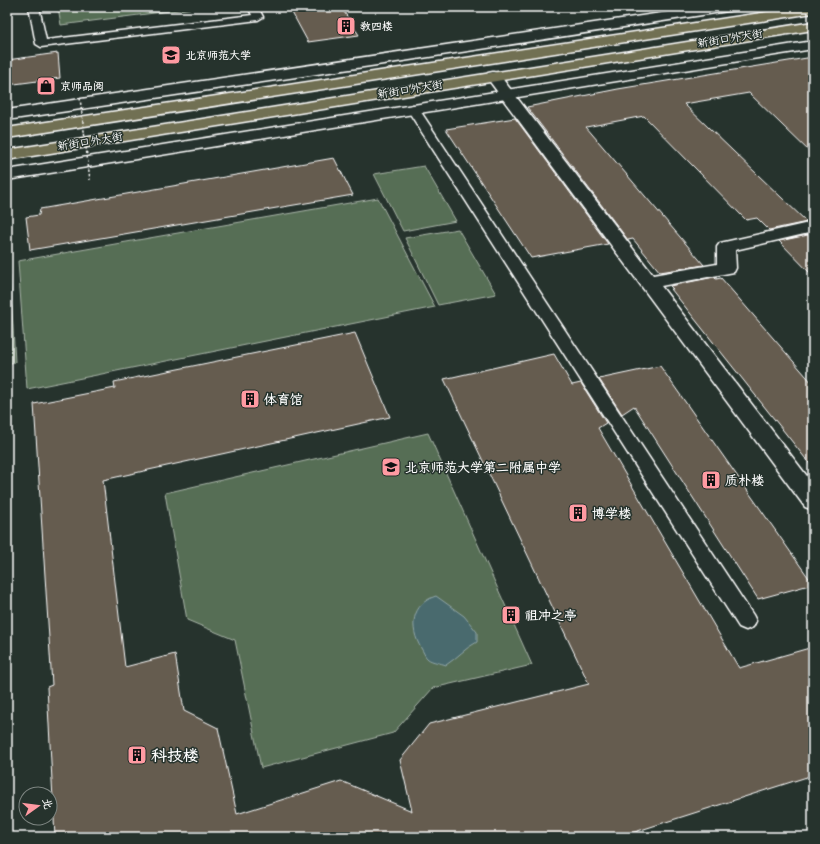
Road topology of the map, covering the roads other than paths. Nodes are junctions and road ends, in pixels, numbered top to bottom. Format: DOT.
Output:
graph roads {
  1 [pos="34,7"];
  2 [pos="253,7"];
  3 [pos="728,7"];
  4 [pos="813,9"];
  5 [pos="813,26"];
  6 [pos="813,45"];
  7 [pos="493,76"];
  8 [pos="506,94"];
  9 [pos="413,109"];
  10 [pos="7,115"];
  11 [pos="7,133"];
  12 [pos="7,155"];
  13 [pos="7,175"];
  14 [pos="813,227"];
  15 [pos="650,282"];
  16 [pos="813,501"];
  17 [pos="746,621"];
  1 -- 2 [label="lane"];
  3 -- 10 [label="street"];
  4 -- 11 [label="main road, 新街口外大街"];
  5 -- 7 [label="main road, 新街口外大街"];
  6 -- 8 [label="street"];
  7 -- 8 [label="street"];
  7 -- 12 [label="main road, 新街口外大街"];
  8 -- 9 [label="street"];
  8 -- 15 [label="street"];
  9 -- 13 [label="street"];
  9 -- 17 [label="lane"];
  14 -- 15 [label="street"];
  15 -- 16 [label="street"];
}
